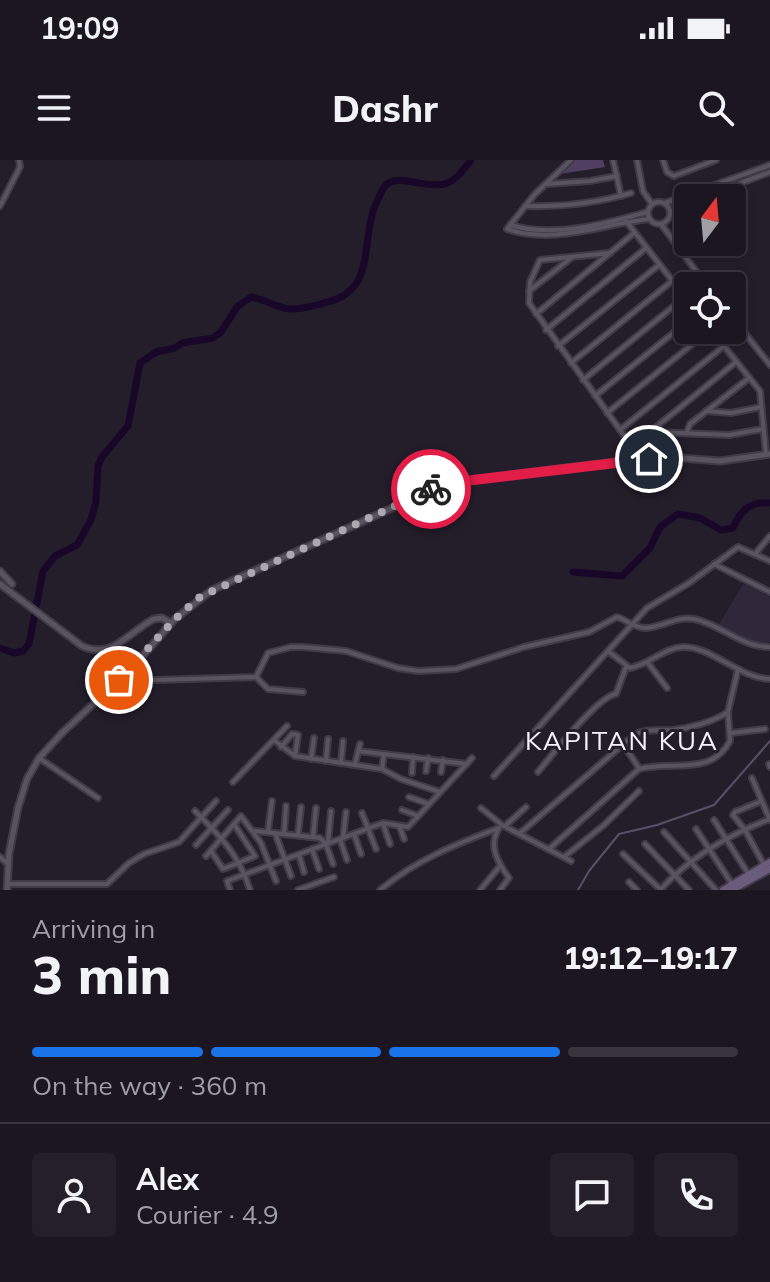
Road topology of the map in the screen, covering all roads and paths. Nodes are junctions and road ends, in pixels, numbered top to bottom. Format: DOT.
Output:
graph roads {
  1 [pos="19,160"];
  2 [pos="571,160"];
  3 [pos="613,160"];
  4 [pos="637,160"];
  5 [pos="663,160"];
  6 [pos="716,160"];
  7 [pos="770,165"];
  8 [pos="770,172"];
  9 [pos="617,176"];
  10 [pos="545,184"];
  11 [pos="738,184"];
  12 [pos="631,193"];
  13 [pos="621,196"];
  14 [pos="665,203"];
  15 [pos="652,204"];
  16 [pos="0,206"];
  17 [pos="525,206"];
  18 [pos="674,210"];
  19 [pos="647,212"];
  20 [pos="670,212"];
  21 [pos="649,219"];
  22 [pos="626,221"];
  23 [pos="661,224"];
  24 [pos="634,233"];
  25 [pos="646,248"];
  26 [pos="610,253"];
  27 [pos="573,257"];
  28 [pos="659,265"];
  29 [pos="697,272"];
  30 [pos="672,281"];
  31 [pos="674,284"];
  32 [pos="529,291"];
  33 [pos="674,308"];
  34 [pos="536,314"];
  35 [pos="546,330"];
  36 [pos="674,332"];
  37 [pos="746,335"];
  38 [pos="693,344"];
  39 [pos="558,346"];
  40 [pos="724,346"];
  41 [pos="736,362"];
  42 [pos="571,363"];
  43 [pos="770,365"];
  44 [pos="749,378"];
  45 [pos="583,380"];
  46 [pos="595,396"];
  47 [pos="761,407"];
  48 [pos="706,411"];
  49 [pos="607,413"];
  50 [pos="763,429"];
  51 [pos="620,430"];
  52 [pos="650,432"];
  53 [pos="687,432"];
  54 [pos="768,454"];
  55 [pos="770,536"];
  56 [pos="755,554"];
  57 [pos="770,561"];
  58 [pos="714,564"];
  59 [pos="0,571"];
  60 [pos="12,584"];
  61 [pos="2,587"];
  62 [pos="770,592"];
  63 [pos="171,623"];
  64 [pos="631,624"];
  65 [pos="770,647"];
  66 [pos="608,651"];
  67 [pos="648,663"];
  68 [pos="626,667"];
  69 [pos="131,669"];
  70 [pos="738,669"];
  71 [pos="256,677"];
  72 [pos="770,679"];
  73 [pos="667,688"];
  74 [pos="303,692"];
  75 [pos="728,712"];
  76 [pos="287,726"];
  77 [pos="765,729"];
  78 [pos="731,733"];
  79 [pos="314,738"];
  80 [pos="328,739"];
  81 [pos="274,740"];
  82 [pos="343,741"];
  83 [pos="360,744"];
  84 [pos="623,744"];
  85 [pos="281,747"];
  86 [pos="358,751"];
  87 [pos="384,754"];
  88 [pos="295,756"];
  89 [pos="399,756"];
  90 [pos="413,757"];
  91 [pos="39,758"];
  92 [pos="428,758"];
  93 [pos="472,758"];
  94 [pos="311,759"];
  95 [pos="443,760"];
  96 [pos="326,761"];
  97 [pos="341,762"];
  98 [pos="355,764"];
  99 [pos="467,764"];
  100 [pos="397,766"];
  101 [pos="382,769"];
  102 [pos="639,769"];
  103 [pos="426,771"];
  104 [pos="441,772"];
  105 [pos="538,772"];
  106 [pos="412,773"];
  107 [pos="494,776"];
  108 [pos="752,778"];
  109 [pos="233,782"];
  110 [pos="639,791"];
  111 [pos="440,792"];
  112 [pos="409,797"];
  113 [pos="98,798"];
  114 [pos="216,801"];
  115 [pos="272,801"];
  116 [pos="762,801"];
  117 [pos="429,804"];
  118 [pos="286,806"];
  119 [pos="301,807"];
  120 [pos="526,807"];
  121 [pos="316,808"];
  122 [pos="481,808"];
  123 [pos="228,810"];
  124 [pos="402,810"];
  125 [pos="195,811"];
  126 [pos="331,811"];
  127 [pos="346,812"];
  128 [pos="362,813"];
  129 [pos="418,816"];
  130 [pos="201,817"];
  131 [pos="770,819"];
  132 [pos="714,820"];
  133 [pos="383,823"];
  134 [pos="234,824"];
  135 [pos="502,826"];
  136 [pos="212,827"];
  137 [pos="400,828"];
  138 [pos="368,829"];
  139 [pos="696,829"];
  140 [pos="745,830"];
  141 [pos="255,831"];
  142 [pos="271,832"];
  143 [pos="664,832"];
  144 [pos="284,833"];
  145 [pos="354,834"];
  146 [pos="519,834"];
  147 [pos="298,835"];
  148 [pos="313,836"];
  149 [pos="222,837"];
  150 [pos="341,838"];
  151 [pos="404,839"];
  152 [pos="725,840"];
  153 [pos="327,844"];
  154 [pos="390,844"];
  155 [pos="645,844"];
  156 [pos="196,845"];
  157 [pos="312,849"];
  158 [pos="376,849"];
  159 [pos="549,849"];
  160 [pos="709,849"];
  161 [pos="211,851"];
  162 [pos="298,854"];
  163 [pos="361,854"];
  164 [pos="623,854"];
  165 [pos="206,856"];
  166 [pos="0,857"];
  167 [pos="564,857"];
  168 [pos="285,859"];
  169 [pos="347,860"];
  170 [pos="571,861"];
  171 [pos="691,861"];
  172 [pos="239,863"];
  173 [pos="8,864"];
  174 [pos="271,864"];
  175 [pos="333,864"];
  176 [pos="500,866"];
  177 [pos="768,866"];
  178 [pos="319,869"];
  179 [pos="304,872"];
  180 [pos="245,874"];
  181 [pos="674,875"];
  182 [pos="291,876"];
  183 [pos="750,876"];
  184 [pos="334,877"];
  185 [pos="276,881"];
  186 [pos="629,882"];
  187 [pos="7,887"];
  188 [pos="732,887"];
  189 [pos="230,890"];
  190 [pos="250,890"];
  191 [pos="298,890"];
  192 [pos="380,890"];
  193 [pos="480,890"];
  194 [pos="500,890"];
  195 [pos="637,890"];
  196 [pos="661,890"];
  197 [pos="689,890"];
  198 [pos="716,890"];
  199 [pos="723,890"];
  1 -- 16 [label="street"];
  2 -- 10 [label="street"];
  3 -- 9 [label="street"];
  4 -- 15 [label="street"];
  5 -- 6 [label="street"];
  7 -- 14 [label="street"];
  8 -- 11 [label="street"];
  9 -- 10 [label="street"];
  9 -- 13 [label="street"];
  10 -- 17 [label="street"];
  12 -- 13 [label="street"];
  13 -- 17 [label="street"];
  14 -- 15 [label="street"];
  14 -- 20 [label="street"];
  15 -- 19 [label="street"];
  17 -- 22 [label="street"];
  18 -- 20 [label="street"];
  19 -- 21 [label="street"];
  19 -- 22 [label="street"];
  20 -- 23 [label="street"];
  21 -- 22 [label="street"];
  21 -- 23 [label="street"];
  22 -- 24 [label="street"];
  23 -- 29 [label="street"];
  24 -- 25 [label="street"];
  24 -- 26 [label="street"];
  25 -- 28 [label="street"];
  25 -- 35 [label="street"];
  26 -- 27 [label="street"];
  26 -- 34 [label="street"];
  27 -- 32 [label="street"];
  27 -- 32 [label="street"];
  28 -- 30 [label="street"];
  28 -- 39 [label="street"];
  30 -- 31 [label="street"];
  30 -- 42 [label="street"];
  32 -- 34 [label="street"];
  33 -- 45 [label="street"];
  34 -- 35 [label="street"];
  35 -- 39 [label="street"];
  36 -- 46 [label="street"];
  37 -- 43 [label="street"];
  38 -- 49 [label="street"];
  39 -- 42 [label="street"];
  40 -- 41 [label="street"];
  40 -- 51 [label="street"];
  41 -- 44 [label="street"];
  41 -- 52 [label="street"];
  42 -- 45 [label="street"];
  44 -- 47 [label="street"];
  44 -- 48 [label="street"];
  45 -- 46 [label="street"];
  46 -- 49 [label="street"];
  47 -- 48 [label="street"];
  47 -- 50 [label="street"];
  48 -- 53 [label="street"];
  49 -- 51 [label="street"];
  50 -- 53 [label="street"];
  50 -- 54 [label="street"];
  51 -- 52 [label="street"];
  52 -- 53 [label="street"];
  54 -- 63 [label="street"];
  55 -- 56 [label="street"];
  56 -- 57 [label="street"];
  56 -- 58 [label="street"];
  58 -- 62 [label="street"];
  58 -- 64 [label="street"];
  59 -- 60 [label="street"];
  61 -- 63 [label="street"];
  63 -- 69 [label="street"];
  64 -- 65 [label="street"];
  64 -- 66 [label="street"];
  64 -- 71 [label="street"];
  66 -- 68 [label="street"];
  66 -- 107 [label="street"];
  67 -- 68 [label="street"];
  67 -- 70 [label="street"];
  67 -- 73 [label="street"];
  68 -- 105 [label="street"];
  69 -- 71 [label="street"];
  69 -- 91 [label="street"];
  70 -- 72 [label="street"];
  70 -- 75 [label="street"];
  71 -- 74 [label="street"];
  75 -- 78 [label="street"];
  75 -- 84 [label="street"];
  76 -- 81 [label="street"];
  77 -- 78 [label="street"];
  78 -- 102 [label="street"];
  79 -- 94 [label="street"];
  80 -- 96 [label="street"];
  81 -- 85 [label="street"];
  81 -- 109 [label="street"];
  82 -- 97 [label="street"];
  83 -- 86 [label="street"];
  84 -- 102 [label="street"];
  84 -- 146 [label="street"];
  85 -- 88 [label="street"];
  85 -- 88 [label="street"];
  86 -- 87 [label="street"];
  86 -- 98 [label="street"];
  87 -- 89 [label="street"];
  87 -- 101 [label="street"];
  88 -- 94 [label="street"];
  89 -- 90 [label="street"];
  89 -- 100 [label="street"];
  90 -- 92 [label="street"];
  90 -- 106 [label="street"];
  91 -- 113 [label="street"];
  91 -- 173 [label="street"];
  92 -- 95 [label="street"];
  92 -- 103 [label="street"];
  93 -- 99 [label="street"];
  94 -- 96 [label="street"];
  95 -- 99 [label="street"];
  95 -- 104 [label="street"];
  96 -- 97 [label="street"];
  97 -- 98 [label="street"];
  98 -- 101 [label="street"];
  99 -- 111 [label="street"];
  101 -- 111 [label="street"];
  102 -- 159 [label="street"];
  108 -- 116 [label="street"];
  110 -- 167 [label="street"];
  111 -- 117 [label="street"];
  112 -- 117 [label="street"];
  114 -- 130 [label="street"];
  115 -- 142 [label="street"];
  116 -- 131 [label="street"];
  116 -- 140 [label="street"];
  117 -- 129 [label="street"];
  118 -- 144 [label="street"];
  119 -- 147 [label="street"];
  120 -- 135 [label="street"];
  121 -- 148 [label="street"];
  122 -- 135 [label="street"];
  123 -- 136 [label="street"];
  124 -- 129 [label="street"];
  125 -- 130 [label="street"];
  126 -- 153 [label="street"];
  127 -- 150 [label="street"];
  128 -- 138 [label="street"];
  129 -- 137 [label="street"];
  130 -- 136 [label="street"];
  130 -- 187 [label="street"];
  131 -- 140 [label="street"];
  132 -- 152 [label="street"];
  133 -- 137 [label="street"];
  133 -- 138 [label="street"];
  133 -- 154 [label="street"];
  134 -- 141 [label="street"];
  134 -- 149 [label="street"];
  134 -- 172 [label="street"];
  135 -- 146 [label="street"];
  135 -- 176 [label="street"];
  135 -- 192 [label="street"];
  136 -- 149 [label="street"];
  136 -- 156 [label="street"];
  137 -- 151 [label="street"];
  138 -- 145 [label="street"];
  138 -- 158 [label="street"];
  139 -- 160 [label="street"];
  140 -- 152 [label="street"];
  140 -- 177 [label="street"];
  141 -- 142 [label="street"];
  141 -- 174 [label="street"];
  142 -- 144 [label="street"];
  142 -- 168 [label="street"];
  143 -- 171 [label="street"];
  144 -- 147 [label="street"];
  145 -- 150 [label="street"];
  145 -- 163 [label="street"];
  146 -- 159 [label="street"];
  147 -- 148 [label="street"];
  148 -- 153 [label="street"];
  149 -- 161 [label="street"];
  149 -- 172 [label="street"];
  150 -- 153 [label="street"];
  150 -- 169 [label="street"];
  152 -- 160 [label="street"];
  152 -- 183 [label="street"];
  153 -- 157 [label="street"];
  153 -- 175 [label="street"];
  155 -- 181 [label="street"];
  157 -- 162 [label="street"];
  157 -- 178 [label="street"];
  159 -- 167 [label="street"];
  160 -- 171 [label="street"];
  160 -- 188 [label="street"];
  161 -- 165 [label="street"];
  161 -- 172 [label="street"];
  162 -- 168 [label="street"];
  162 -- 179 [label="street"];
  164 -- 196 [label="street"];
  166 -- 173 [label="street"];
  167 -- 170 [label="street"];
  168 -- 174 [label="street"];
  168 -- 182 [label="street"];
  171 -- 181 [label="street"];
  171 -- 198 [label="street"];
  172 -- 180 [label="street"];
  173 -- 187 [label="street"];
  174 -- 180 [label="street"];
  174 -- 185 [label="street"];
  176 -- 193 [label="street"];
  176 -- 194 [label="street"];
  177 -- 183 [label="main road"];
  180 -- 189 [label="street"];
  180 -- 190 [label="street"];
  181 -- 196 [label="street"];
  181 -- 197 [label="street"];
  183 -- 188 [label="main road"];
  184 -- 191 [label="street"];
  186 -- 195 [label="street"];
  188 -- 199 [label="main road"];
}
